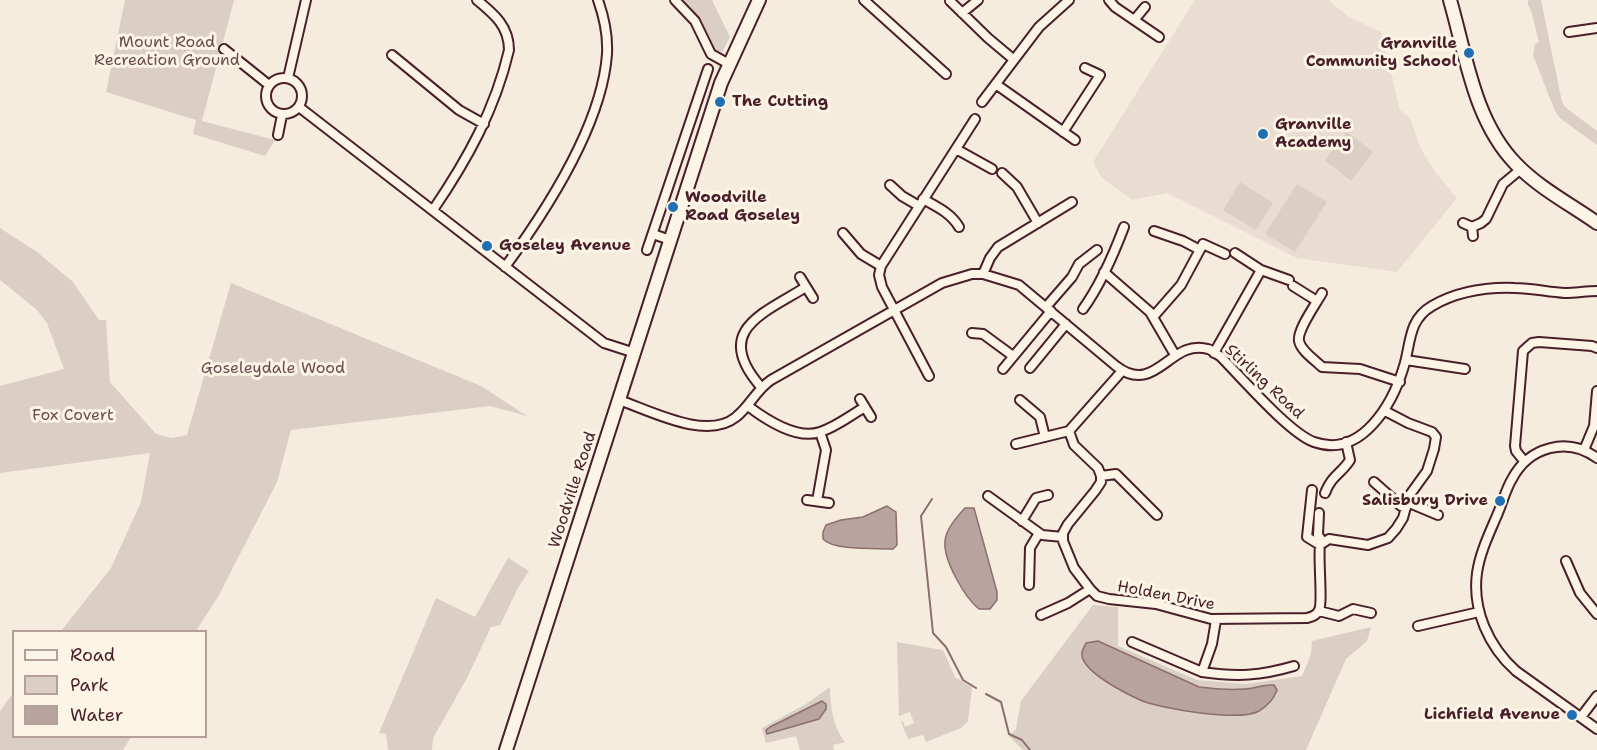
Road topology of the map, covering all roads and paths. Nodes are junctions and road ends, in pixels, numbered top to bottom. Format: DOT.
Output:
graph roads {
  1 [pos="306,0"];
  2 [pos="477,0"];
  3 [pos="598,0"];
  4 [pos="675,0"];
  5 [pos="759,0"];
  6 [pos="864,0"];
  7 [pos="950,0"];
  8 [pos="978,0"];
  9 [pos="1069,0"];
  10 [pos="1109,0"];
  11 [pos="1450,0"];
  12 [pos="1058,3"];
  13 [pos="1145,8"];
  14 [pos="962,13"];
  15 [pos="1135,19"];
  16 [pos="1597,28"];
  17 [pos="1569,32"];
  18 [pos="1159,37"];
  19 [pos="224,49"];
  20 [pos="392,55"];
  21 [pos="1013,59"];
  22 [pos="729,64"];
  23 [pos="1085,68"];
  24 [pos="946,74"];
  25 [pos="288,78"];
  26 [pos="721,83"];
  27 [pos="269,85"];
  28 [pos="996,85"];
  29 [pos="982,102"];
  30 [pos="299,107"];
  31 [pos="282,115"];
  32 [pos="975,118"];
  33 [pos="484,124"];
  34 [pos="1063,132"];
  35 [pos="278,135"];
  36 [pos="1075,140"];
  37 [pos="956,149"];
  38 [pos="992,169"];
  39 [pos="1521,169"];
  40 [pos="1002,173"];
  41 [pos="890,185"];
  42 [pos="1072,202"];
  43 [pos="921,203"];
  44 [pos="433,210"];
  45 [pos="1038,223"];
  46 [pos="1463,223"];
  47 [pos="1597,224"];
  48 [pos="959,227"];
  49 [pos="1124,227"];
  50 [pos="1154,231"];
  51 [pos="843,233"];
  52 [pos="653,234"];
  53 [pos="670,240"];
  54 [pos="647,250"];
  55 [pos="1097,250"];
  56 [pos="1200,250"];
  57 [pos="1235,253"];
  58 [pos="1225,254"];
  59 [pos="881,266"];
  60 [pos="505,267"];
  61 [pos="1261,270"];
  62 [pos="1104,272"];
  63 [pos="983,274"];
  64 [pos="800,276"];
  65 [pos="806,287"];
  66 [pos="1597,291"];
  67 [pos="1322,293"];
  68 [pos="813,298"];
  69 [pos="1317,301"];
  70 [pos="1048,309"];
  71 [pos="1083,309"];
  72 [pos="895,310"];
  73 [pos="1153,316"];
  74 [pos="1066,324"];
  75 [pos="972,333"];
  76 [pos="1597,348"];
  77 [pos="635,353"];
  78 [pos="1214,353"];
  79 [pos="1175,355"];
  80 [pos="1013,356"];
  81 [pos="1406,360"];
  82 [pos="1030,368"];
  83 [pos="1003,369"];
  84 [pos="1465,369"];
  85 [pos="1122,371"];
  86 [pos="929,376"];
  87 [pos="1400,382"];
  88 [pos="760,387"];
  89 [pos="1597,391"];
  90 [pos="860,399"];
  91 [pos="620,400"];
  92 [pos="1020,400"];
  93 [pos="748,406"];
  94 [pos="865,407"];
  95 [pos="1386,411"];
  96 [pos="871,417"];
  97 [pos="1069,431"];
  98 [pos="820,432"];
  99 [pos="1045,437"];
  100 [pos="1346,442"];
  101 [pos="1016,444"];
  102 [pos="1584,450"];
  103 [pos="1597,458"];
  104 [pos="1524,461"];
  105 [pos="1101,476"];
  106 [pos="1374,482"];
  107 [pos="1312,490"];
  108 [pos="1324,493"];
  109 [pos="1048,495"];
  110 [pos="988,496"];
  111 [pos="807,500"];
  112 [pos="817,501"];
  113 [pos="829,503"];
  114 [pos="1407,505"];
  115 [pos="1319,513"];
  116 [pos="1157,515"];
  117 [pos="1438,515"];
  118 [pos="1022,521"];
  119 [pos="1040,533"];
  120 [pos="1063,537"];
  121 [pos="1322,544"];
  122 [pos="1566,561"];
  123 [pos="1029,585"];
  124 [pos="1090,590"];
  125 [pos="1319,611"];
  126 [pos="1479,612"];
  127 [pos="1371,613"];
  128 [pos="1597,614"];
  129 [pos="1041,615"];
  130 [pos="1216,620"];
  131 [pos="1418,627"];
  132 [pos="1132,642"];
  133 [pos="1294,666"];
  134 [pos="1202,672"];
  135 [pos="1597,696"];
  136 [pos="1581,717"];
  137 [pos="1597,729"];
  138 [pos="506,750"];
  1 -- 25 [label="street"];
  2 -- 33 [label="street"];
  3 -- 60 [label="street"];
  4 -- 22 [label="street"];
  5 -- 22 [label="main road, Woodville Road"];
  6 -- 24 [label="street"];
  7 -- 14 [label="street"];
  8 -- 14 [label="street"];
  9 -- 12 [label="street"];
  10 -- 15 [label="street"];
  11 -- 39 [label="main road"];
  12 -- 21 [label="street"];
  13 -- 15 [label="street"];
  14 -- 21 [label="street"];
  15 -- 18 [label="street"];
  16 -- 17 [label="street"];
  19 -- 27 [label="street"];
  20 -- 33 [label="street"];
  21 -- 28 [label="street"];
  22 -- 26 [label="main road, Woodville Road"];
  23 -- 34 [label="street"];
  25 -- 27 [label="street"];
  25 -- 30 [label="street"];
  26 -- 52 [label="street"];
  26 -- 53 [label="main road, Woodville Road"];
  27 -- 31 [label="street"];
  28 -- 29 [label="street"];
  28 -- 34 [label="street"];
  30 -- 31 [label="street"];
  30 -- 44 [label="street"];
  31 -- 35 [label="street"];
  32 -- 37 [label="street"];
  33 -- 44 [label="street"];
  34 -- 36 [label="street"];
  37 -- 38 [label="street"];
  37 -- 43 [label="street"];
  39 -- 46 [label="street"];
  39 -- 47 [label="main road"];
  40 -- 45 [label="street"];
  41 -- 43 [label="street"];
  42 -- 45 [label="street"];
  43 -- 48 [label="street"];
  43 -- 59 [label="street"];
  44 -- 60 [label="street"];
  45 -- 63 [label="street"];
  49 -- 62 [label="street"];
  50 -- 56 [label="street"];
  51 -- 59 [label="street"];
  52 -- 53 [label="street"];
  52 -- 54 [label="street"];
  53 -- 77 [label="main road, Woodville Road"];
  55 -- 70 [label="street"];
  56 -- 58 [label="street"];
  56 -- 73 [label="street"];
  57 -- 61 [label="street"];
  59 -- 72 [label="street"];
  60 -- 77 [label="street"];
  61 -- 69 [label="street"];
  61 -- 78 [label="street"];
  62 -- 71 [label="street"];
  62 -- 73 [label="street"];
  63 -- 70 [label="street"];
  63 -- 72 [label="street"];
  64 -- 65 [label="street"];
  65 -- 68 [label="street"];
  65 -- 88 [label="street"];
  66 -- 81 [label="street"];
  67 -- 69 [label="street"];
  69 -- 87 [label="street"];
  70 -- 74 [label="street"];
  70 -- 80 [label="street"];
  72 -- 86 [label="street"];
  72 -- 88 [label="street"];
  73 -- 79 [label="street"];
  74 -- 82 [label="street"];
  74 -- 85 [label="street"];
  75 -- 80 [label="street"];
  76 -- 104 [label="street"];
  77 -- 91 [label="main road, Woodville Road"];
  78 -- 79 [label="street, Stirling Road"];
  78 -- 100 [label="street, Stirling Road"];
  79 -- 85 [label="street, Stirling Road"];
  80 -- 83 [label="street"];
  81 -- 84 [label="street"];
  81 -- 87 [label="street"];
  85 -- 97 [label="street"];
  87 -- 95 [label="street"];
  88 -- 93 [label="street"];
  89 -- 102 [label="street"];
  90 -- 94 [label="street"];
  91 -- 93 [label="street"];
  91 -- 138 [label="main road, Woodville Road"];
  92 -- 99 [label="street"];
  93 -- 98 [label="street"];
  94 -- 96 [label="street"];
  94 -- 98 [label="street"];
  95 -- 100 [label="street"];
  95 -- 114 [label="street"];
  97 -- 99 [label="street"];
  97 -- 105 [label="street"];
  98 -- 112 [label="street"];
  99 -- 101 [label="street"];
  100 -- 108 [label="street"];
  102 -- 103 [label="street"];
  102 -- 104 [label="street"];
  104 -- 126 [label="street"];
  105 -- 116 [label="street"];
  105 -- 120 [label="street"];
  106 -- 114 [label="street"];
  107 -- 121 [label="street"];
  109 -- 118 [label="street"];
  110 -- 118 [label="street"];
  111 -- 112 [label="street"];
  112 -- 113 [label="street"];
  114 -- 117 [label="street"];
  114 -- 121 [label="street"];
  115 -- 121 [label="street"];
  118 -- 119 [label="street"];
  119 -- 120 [label="street"];
  119 -- 123 [label="street"];
  120 -- 124 [label="street"];
  121 -- 125 [label="street"];
  122 -- 128 [label="street"];
  124 -- 129 [label="street"];
  124 -- 130 [label="street, Holden Drive"];
  125 -- 127 [label="street, Holden Drive"];
  125 -- 130 [label="street, Holden Drive"];
  126 -- 131 [label="street"];
  126 -- 136 [label="street"];
  130 -- 134 [label="street"];
  132 -- 134 [label="street"];
  133 -- 134 [label="street"];
  135 -- 136 [label="street"];
  136 -- 137 [label="street"];
}
